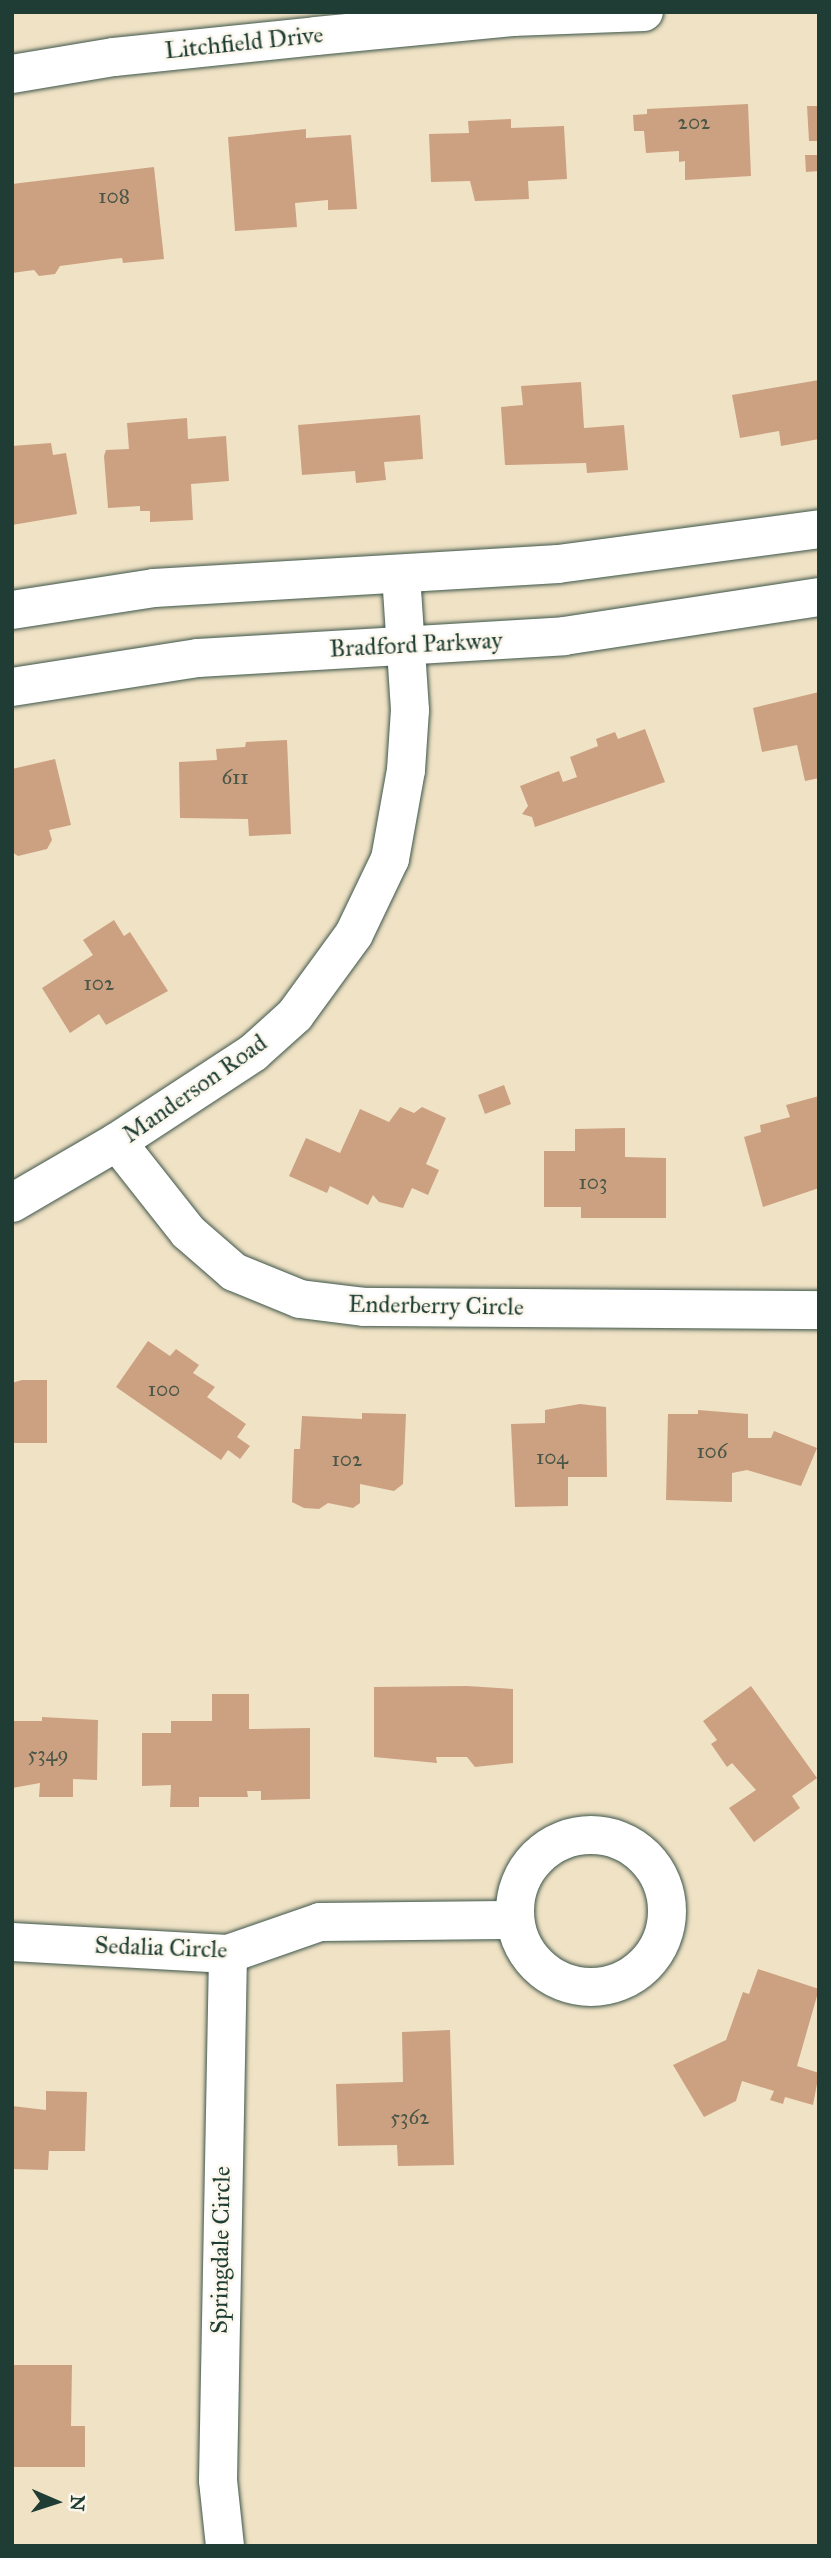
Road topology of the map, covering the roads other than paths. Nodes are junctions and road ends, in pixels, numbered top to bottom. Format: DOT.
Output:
graph roads {
  1 [pos="644,12"];
  2 [pos="315,24"];
  3 [pos="12,74"];
  4 [pos="819,529"];
  5 [pos="401,576"];
  6 [pos="819,597"];
  7 [pos="12,610"];
  8 [pos="406,645"];
  9 [pos="12,687"];
  10 [pos="117,1142"];
  11 [pos="12,1203"];
  12 [pos="819,1310"];
  13 [pos="515,1920"];
  14 [pos="12,1942"];
  15 [pos="228,1954"];
  16 [pos="225,2546"];
  1 -- 2 [label="street, Litchfield Drive"];
  2 -- 3 [label="street, Litchfield Drive"];
  4 -- 5 [label="street"];
  5 -- 7 [label="street"];
  5 -- 8 [label="street, Manderson Road"];
  6 -- 8 [label="street, Bradford Parkway"];
  8 -- 9 [label="street, Bradford Parkway"];
  8 -- 10 [label="street, Manderson Road"];
  10 -- 11 [label="street, Manderson Road"];
  10 -- 12 [label="street, Enderberry Circle"];
  13 -- 15 [label="street, Sedalia Circle"];
  14 -- 15 [label="street, Sedalia Circle"];
  15 -- 16 [label="street, Springdale Circle"];
}
